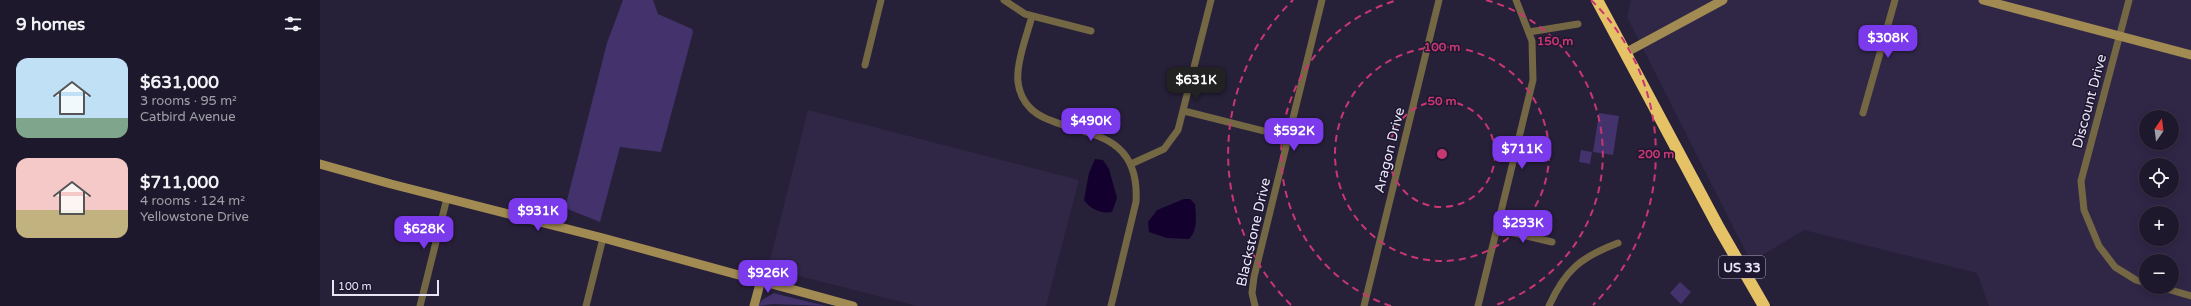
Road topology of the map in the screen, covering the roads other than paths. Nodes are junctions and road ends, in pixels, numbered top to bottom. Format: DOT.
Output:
graph roads {
  1 [pos="881,0"];
  2 [pos="1004,0"];
  3 [pos="1211,0"];
  4 [pos="1322,0"];
  5 [pos="1439,0"];
  6 [pos="1516,0"];
  7 [pos="1598,0"];
  8 [pos="1723,0"];
  9 [pos="1894,0"];
  10 [pos="1983,0"];
  11 [pos="2129,0"];
  12 [pos="1032,16"];
  13 [pos="1578,24"];
  14 [pos="1091,31"];
  15 [pos="1529,32"];
  16 [pos="2120,36"];
  17 [pos="1625,53"];
  18 [pos="2191,55"];
  19 [pos="865,66"];
  20 [pos="1184,111"];
  21 [pos="1863,113"];
  22 [pos="1288,136"];
  23 [pos="320,164"];
  24 [pos="1131,164"];
  25 [pos="447,198"];
  26 [pos="1497,229"];
  27 [pos="603,238"];
  28 [pos="1552,242"];
  29 [pos="1618,243"];
  30 [pos="761,280"];
  31 [pos="2139,281"];
  32 [pos="2179,293"];
  33 [pos="2191,296"];
  34 [pos="420,306"];
  35 [pos="586,306"];
  36 [pos="754,306"];
  37 [pos="853,306"];
  38 [pos="1111,306"];
  39 [pos="1254,306"];
  40 [pos="1364,306"];
  41 [pos="1478,306"];
  42 [pos="1549,306"];
  43 [pos="1764,306"];
  1 -- 19 [label="street"];
  2 -- 12 [label="street"];
  3 -- 20 [label="street"];
  4 -- 22 [label="street, Blackstone Drive"];
  5 -- 40 [label="street, Aragon Drive"];
  6 -- 15 [label="street"];
  7 -- 17 [label="highway, US 33"];
  8 -- 17 [label="main road"];
  9 -- 21 [label="street"];
  10 -- 16 [label="main road"];
  11 -- 16 [label="street, Discount Drive"];
  12 -- 14 [label="street"];
  12 -- 24 [label="street"];
  13 -- 15 [label="street"];
  15 -- 26 [label="street"];
  16 -- 18 [label="main road"];
  16 -- 31 [label="street, Discount Drive"];
  17 -- 43 [label="highway, US 33"];
  20 -- 22 [label="street"];
  20 -- 24 [label="street"];
  22 -- 39 [label="street, Blackstone Drive"];
  23 -- 25 [label="main road"];
  24 -- 38 [label="street"];
  25 -- 27 [label="main road"];
  25 -- 34 [label="street"];
  26 -- 28 [label="street"];
  26 -- 41 [label="street"];
  27 -- 30 [label="main road"];
  27 -- 35 [label="street"];
  29 -- 42 [label="street"];
  30 -- 36 [label="main road"];
  30 -- 37 [label="main road"];
  32 -- 33 [label="street"];
}
